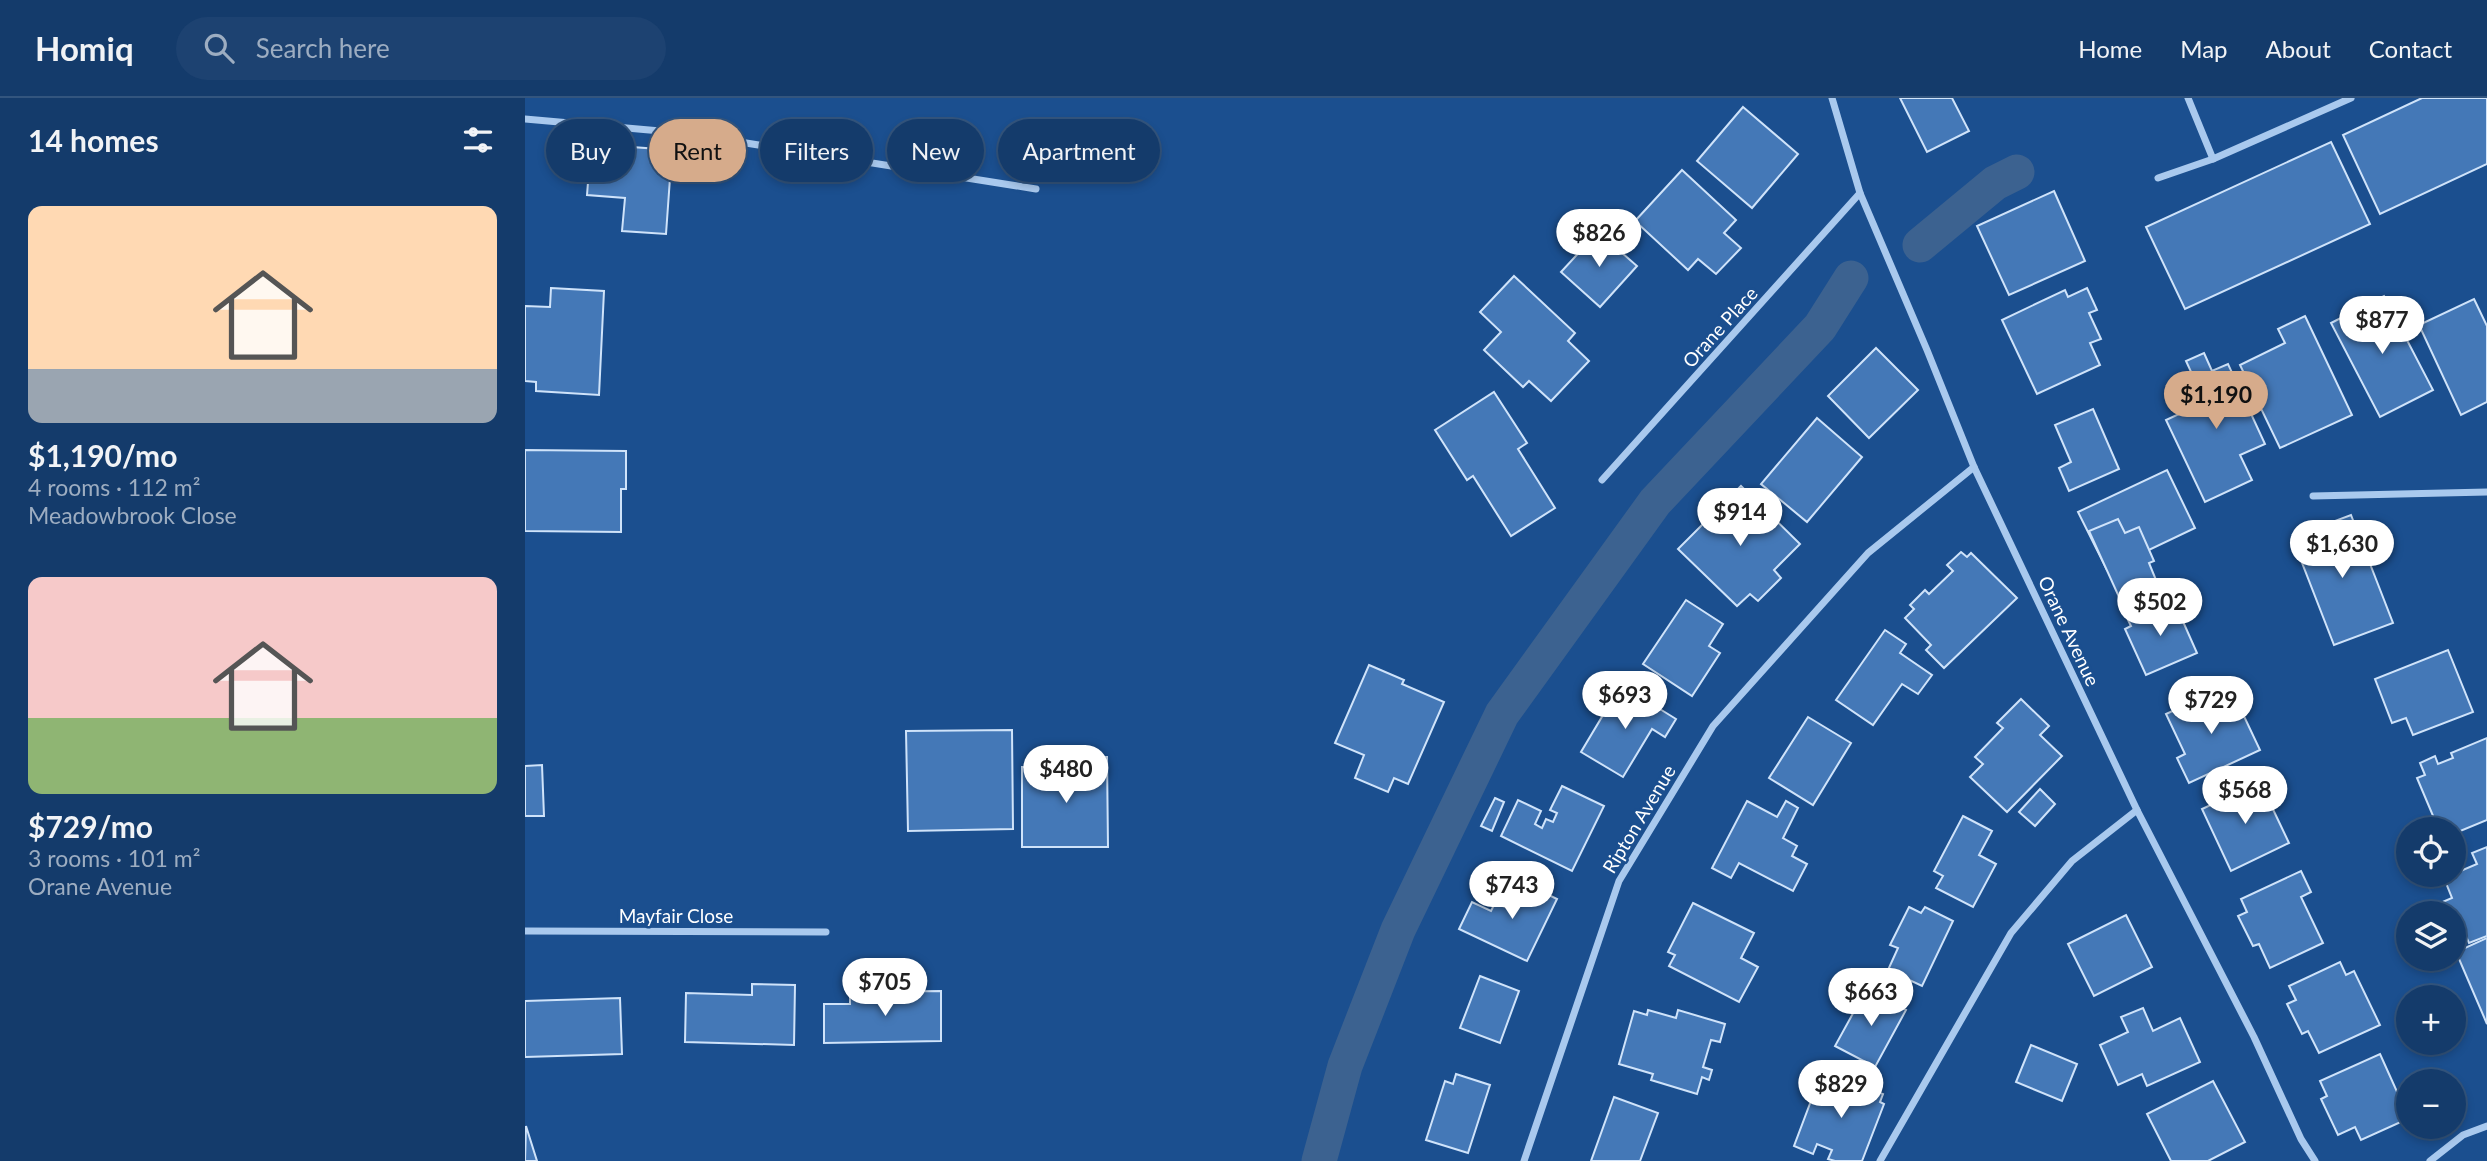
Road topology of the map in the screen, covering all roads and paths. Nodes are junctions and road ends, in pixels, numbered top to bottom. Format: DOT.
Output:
graph roads {
  1 [pos="1832,98"];
  2 [pos="2188,98"];
  3 [pos="2351,98"];
  4 [pos="525,119"];
  5 [pos="2213,159"];
  6 [pos="2158,178"];
  7 [pos="1036,189"];
  8 [pos="1860,193"];
  9 [pos="1974,467"];
  10 [pos="1602,480"];
  11 [pos="2487,492"];
  12 [pos="2313,496"];
  13 [pos="2137,810"];
  14 [pos="525,931"];
  15 [pos="826,932"];
  16 [pos="2487,1126"];
  17 [pos="1524,1161"];
  18 [pos="1880,1161"];
  19 [pos="2315,1161"];
  20 [pos="2430,1161"];
  1 -- 8 [label="street, Orane Avenue"];
  2 -- 5 [label="street"];
  3 -- 5 [label="street"];
  4 -- 7 [label="street"];
  5 -- 6 [label="street"];
  8 -- 9 [label="street, Orane Avenue"];
  8 -- 10 [label="street, Orane Place"];
  9 -- 13 [label="street, Orane Avenue"];
  9 -- 17 [label="street, Ripton Avenue"];
  11 -- 12 [label="street"];
  13 -- 18 [label="street"];
  13 -- 19 [label="street, Orane Avenue"];
  14 -- 15 [label="street, Mayfair Close"];
  16 -- 20 [label="street"];
}
